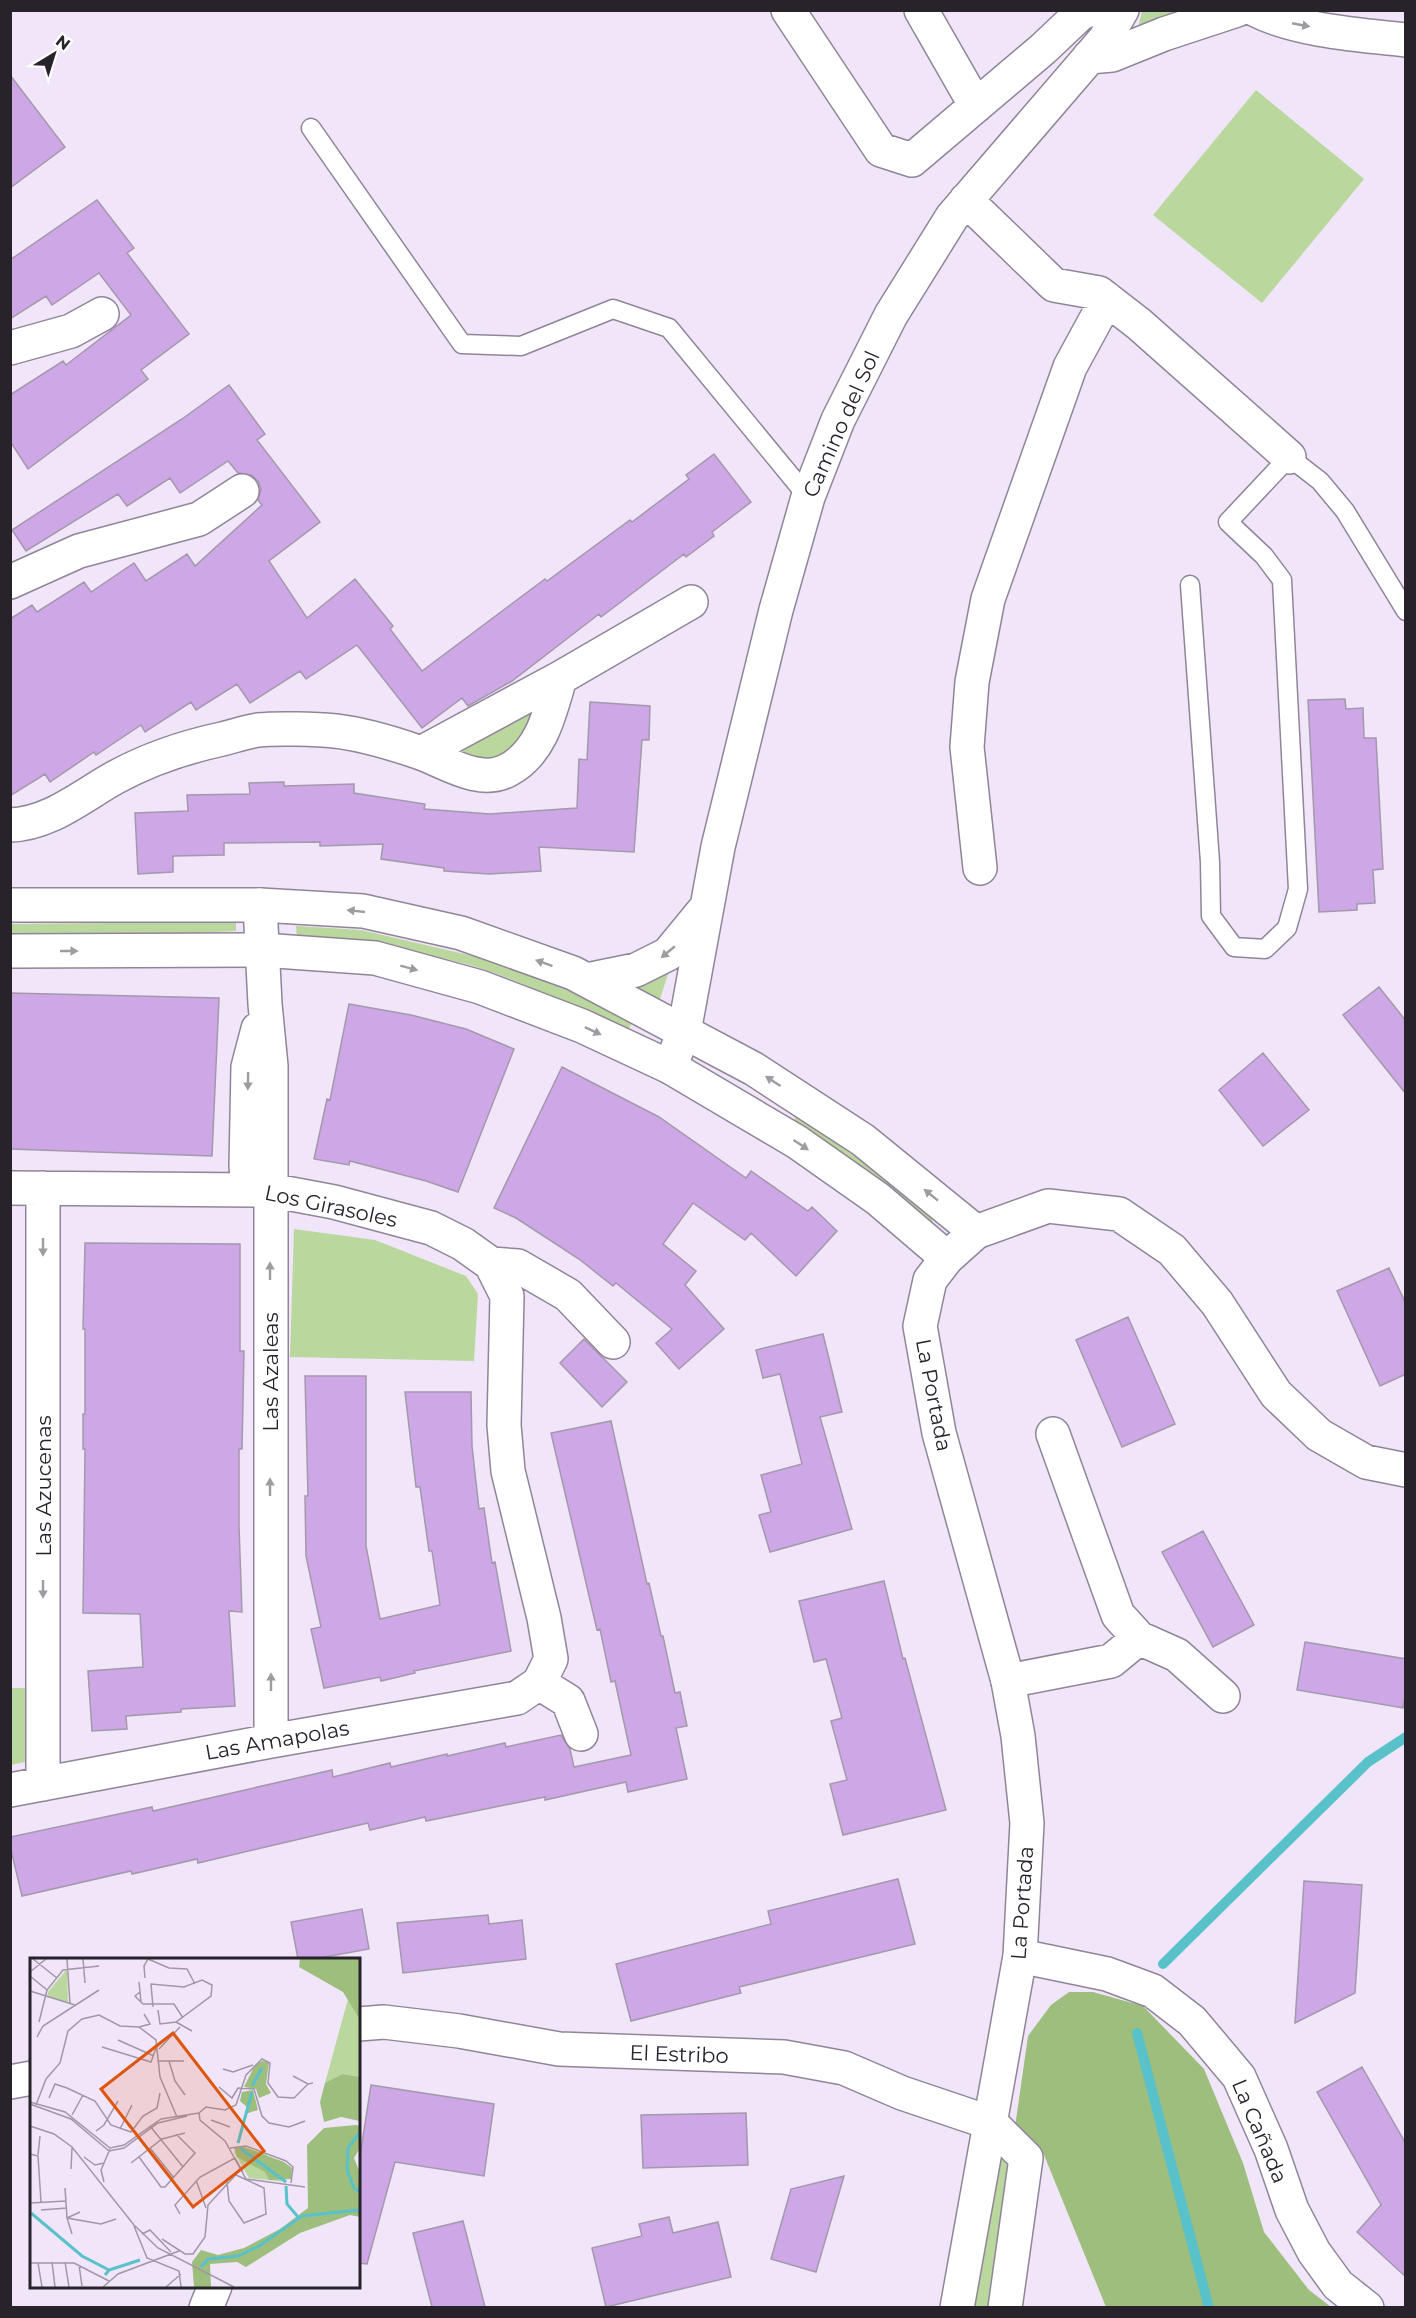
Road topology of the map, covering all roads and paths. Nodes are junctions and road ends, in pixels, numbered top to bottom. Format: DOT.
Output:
graph roads {
  1 [pos="788,10"];
  2 [pos="921,10"];
  3 [pos="1089,10"];
  4 [pos="1122,10"];
  5 [pos="1237,10"];
  6 [pos="1256,10"];
  7 [pos="1406,40"];
  8 [pos="1089,57"];
  9 [pos="976,106"];
  10 [pos="311,128"];
  11 [pos="966,200"];
  12 [pos="1107,299"];
  13 [pos="102,314"];
  14 [pos="10,348"];
  15 [pos="1289,457"];
  16 [pos="242,491"];
  17 [pos="808,497"];
  18 [pos="10,582"];
  19 [pos="1190,585"];
  20 [pos="691,602"];
  21 [pos="1406,611"];
  22 [pos="560,678"];
  23 [pos="421,753"];
  24 [pos="10,825"];
  25 [pos="980,868"];
  26 [pos="10,905"];
  27 [pos="260,905"];
  28 [pos="706,908"];
  29 [pos="262,950"];
  30 [pos="10,951"];
  31 [pos="587,980"];
  32 [pos="684,1032"];
  33 [pos="670,1068"];
  34 [pos="10,1188"];
  35 [pos="43,1188"];
  36 [pos="259,1190"];
  37 [pos="976,1232"];
  38 [pos="947,1258"];
  39 [pos="491,1264"];
  40 [pos="613,1342"];
  41 [pos="1053,1434"];
  42 [pos="1406,1470"];
  43 [pos="1139,1638"];
  44 [pos="1008,1681"];
  45 [pos="539,1683"];
  46 [pos="1223,1696"];
  47 [pos="581,1734"];
  48 [pos="271,1741"];
  49 [pos="43,1784"];
  50 [pos="10,1790"];
  51 [pos="1020,1956"];
  52 [pos="360,2024"];
  53 [pos="30,2078"];
  54 [pos="10,2082"];
  55 [pos="991,2123"];
  56 [pos="214,2288"];
  57 [pos="206,2307"];
  58 [pos="957,2307"];
  59 [pos="1005,2307"];
  60 [pos="1367,2307"];
  1 -- 9 [label="street"];
  2 -- 9 [label="street"];
  3 -- 9 [label="street"];
  4 -- 8 [label="street, Camino del Sol"];
  5 -- 8 [label="street"];
  6 -- 7 [label="street, one-way"];
  8 -- 11 [label="street, Camino del Sol"];
  10 -- 17 [label="lane"];
  11 -- 12 [label="street"];
  11 -- 17 [label="street, Camino del Sol"];
  12 -- 15 [label="street"];
  12 -- 25 [label="street"];
  13 -- 14 [label="street"];
  15 -- 19 [label="lane"];
  15 -- 21 [label="lane"];
  16 -- 18 [label="street"];
  17 -- 28 [label="street, Camino del Sol"];
  20 -- 22 [label="street"];
  22 -- 23 [label="street"];
  22 -- 23 [label="street"];
  23 -- 24 [label="street"];
  26 -- 27 [label="street"];
  27 -- 29 [label="street, Las Azaleas"];
  31 -- 27 [label="street, one-way"];
  28 -- 31 [label="street, Camino del Sol, one-way"];
  28 -- 32 [label="street, Camino del Sol"];
  30 -- 29 [label="street, one-way"];
  29 -- 33 [label="street, one-way"];
  29 -- 36 [label="street, Las Azaleas"];
  31 -- 32 [label="street"];
  32 -- 33 [label="street, Camino del Sol"];
  37 -- 32 [label="street, one-way"];
  33 -- 38 [label="street, one-way"];
  34 -- 35 [label="street, Los Girasoles"];
  35 -- 36 [label="street, Los Girasoles"];
  35 -- 49 [label="street, Las Azucenas, one-way"];
  36 -- 39 [label="street, Los Girasoles"];
  48 -- 36 [label="street, Las Azaleas, one-way"];
  37 -- 38 [label="street, La Portada"];
  37 -- 42 [label="street, La Portada"];
  38 -- 44 [label="street, La Portada"];
  39 -- 40 [label="street, Los Girasoles"];
  39 -- 45 [label="street"];
  41 -- 43 [label="street"];
  43 -- 44 [label="street"];
  43 -- 46 [label="street"];
  44 -- 51 [label="street, La Portada"];
  45 -- 47 [label="street"];
  45 -- 48 [label="street, Las Amapolas"];
  48 -- 49 [label="street, Las Amapolas"];
  49 -- 50 [label="street, Las Amapolas"];
  51 -- 55 [label="street, La Portada"];
  51 -- 60 [label="street, La Cañada"];
  52 -- 55 [label="street, El Estribo"];
  53 -- 54 [label="street"];
  55 -- 58 [label="street, La Portada"];
  55 -- 59 [label="street"];
  56 -- 57 [label="street"];
}
